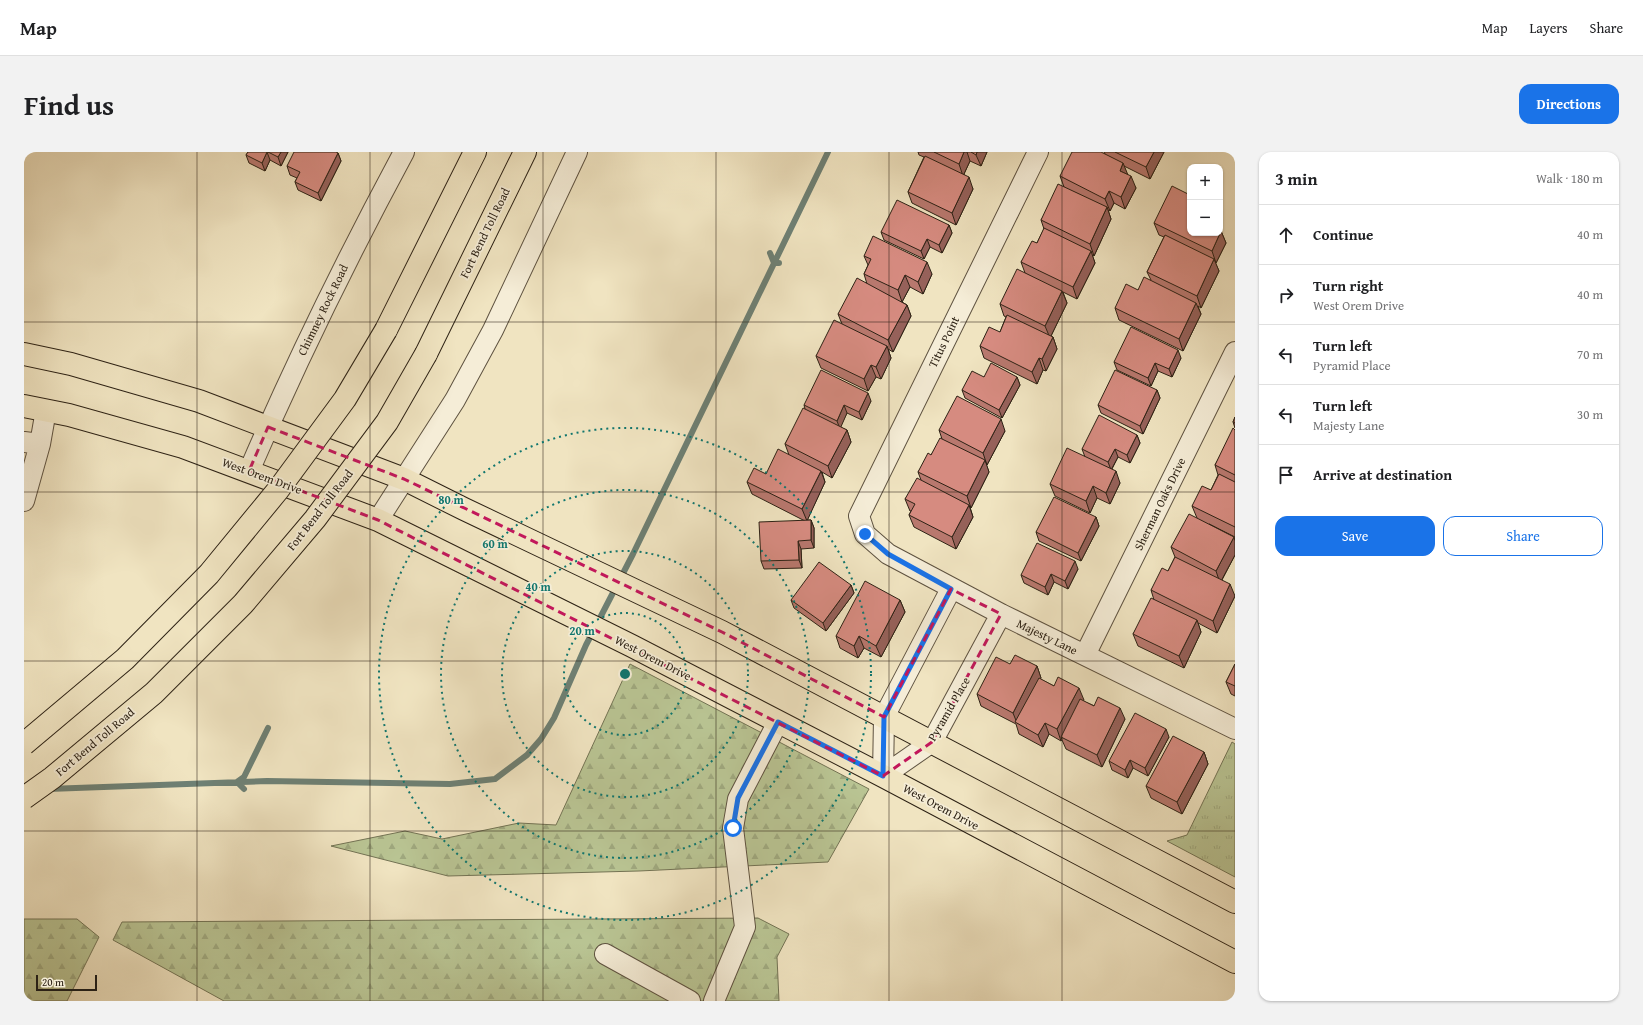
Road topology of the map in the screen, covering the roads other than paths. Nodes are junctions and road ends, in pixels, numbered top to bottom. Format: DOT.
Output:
graph roads {
  1 [pos="404,152"];
  2 [pos="474,152"];
  3 [pos="525,152"];
  4 [pos="577,152"];
  5 [pos="1038,152"];
  6 [pos="1235,352"];
  7 [pos="24,354"];
  8 [pos="24,406"];
  9 [pos="46,410"];
  10 [pos="268,426"];
  11 [pos="32,443"];
  12 [pos="249,471"];
  13 [pos="404,478"];
  14 [pos="24,501"];
  15 [pos="378,520"];
  16 [pos="865,534"];
  17 [pos="951,589"];
  18 [pos="1002,614"];
  19 [pos="1085,655"];
  20 [pos="884,717"];
  21 [pos="778,722"];
  22 [pos="1235,729"];
  23 [pos="932,742"];
  24 [pos="24,744"];
  25 [pos="883,776"];
  26 [pos="24,798"];
  27 [pos="1235,902"];
  28 [pos="605,954"];
  29 [pos="1235,962"];
  30 [pos="690,1001"];
  31 [pos="714,1001"];
  1 -- 10 [label="street, Chimney Rock Road"];
  2 -- 24 [label="main road, bridge"];
  3 -- 26 [label="main road, Fort Bend Toll Road, bridge"];
  4 -- 13 [label="street"];
  5 -- 16 [label="street, Titus Point"];
  6 -- 19 [label="street, Sherman Oaks Drive"];
  7 -- 10 [label="main road"];
  8 -- 9 [label="main road, West Orem Drive"];
  9 -- 11 [label="street"];
  9 -- 12 [label="main road, West Orem Drive"];
  10 -- 12 [label="street, Chimney Rock Road"];
  10 -- 13 [label="main road"];
  11 -- 14 [label="street"];
  12 -- 15 [label="main road, West Orem Drive"];
  13 -- 15 [label="street"];
  13 -- 20 [label="main road"];
  15 -- 21 [label="main road, West Orem Drive"];
  16 -- 17 [label="street, Majesty Lane"];
  17 -- 18 [label="street, Majesty Lane"];
  17 -- 20 [label="street"];
  18 -- 19 [label="street, Majesty Lane"];
  18 -- 23 [label="street, Pyramid Place"];
  19 -- 22 [label="street, Majesty Lane"];
  20 -- 23 [label="main road"];
  20 -- 25 [label="street"];
  21 -- 25 [label="main road, West Orem Drive"];
  21 -- 31 [label="street"];
  23 -- 25 [label="street, Pyramid Place"];
  23 -- 27 [label="main road"];
  25 -- 29 [label="main road, West Orem Drive"];
  28 -- 30 [label="street"];
}
